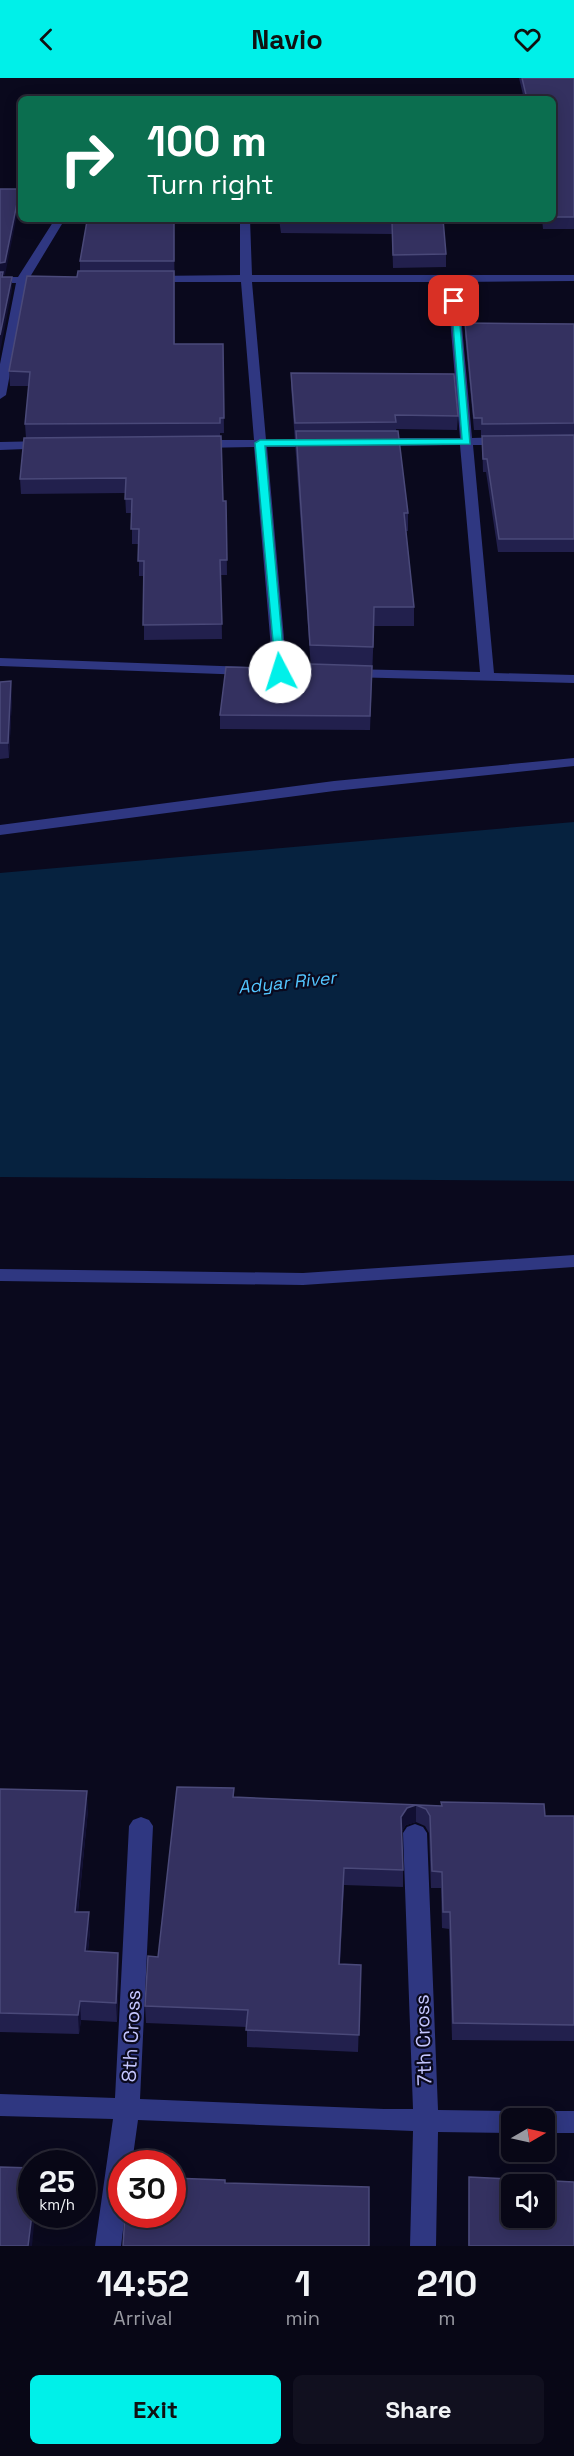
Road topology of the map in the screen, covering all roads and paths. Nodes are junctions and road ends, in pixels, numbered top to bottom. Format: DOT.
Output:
graph roads {
  1 [pos="58,222"];
  2 [pos="245,222"];
  3 [pos="452,278"];
  4 [pos="574,278"];
  5 [pos="140,279"];
  6 [pos="246,279"];
  7 [pos="0,280"];
  8 [pos="22,280"];
  9 [pos="57,280"];
  10 [pos="0,395"];
  11 [pos="514,441"];
  12 [pos="329,442"];
  13 [pos="363,442"];
  14 [pos="466,442"];
  15 [pos="260,443"];
  16 [pos="189,444"];
  17 [pos="59,445"];
  18 [pos="0,446"];
  19 [pos="0,662"];
  20 [pos="337,673"];
  21 [pos="486,676"];
  22 [pos="574,679"];
  23 [pos="574,762"];
  24 [pos="0,830"];
  25 [pos="574,1261"];
  26 [pos="0,1275"];
  27 [pos="141,1826"];
  28 [pos="415,1833"];
  29 [pos="0,2104"];
  30 [pos="128,2107"];
  31 [pos="426,2121"];
  32 [pos="501,2122"];
  33 [pos="555,2122"];
  34 [pos="574,2122"];
  35 [pos="108,2246"];
  36 [pos="423,2246"];
  1 -- 8 [label="street"];
  2 -- 6 [label="street"];
  3 -- 4 [label="street"];
  3 -- 6 [label="street"];
  3 -- 14 [label="street"];
  5 -- 6 [label="street"];
  6 -- 15 [label="street"];
  7 -- 8 [label="street"];
  8 -- 9 [label="street"];
  8 -- 10 [label="street"];
  11 -- 14 [label="street"];
  12 -- 15 [label="street"];
  13 -- 14 [label="street"];
  14 -- 21 [label="street"];
  15 -- 16 [label="street"];
  15 -- 19 [label="street"];
  17 -- 18 [label="street"];
  20 -- 21 [label="street"];
  21 -- 22 [label="street"];
  23 -- 24 [label="street"];
  25 -- 26 [label="street"];
  27 -- 30 [label="street, 8th Cross"];
  28 -- 31 [label="street, 7th Cross"];
  29 -- 30 [label="street"];
  30 -- 31 [label="street"];
  30 -- 35 [label="street, 8th Cross"];
  31 -- 32 [label="street"];
  31 -- 36 [label="street, 7th Cross"];
  33 -- 34 [label="street"];
}
